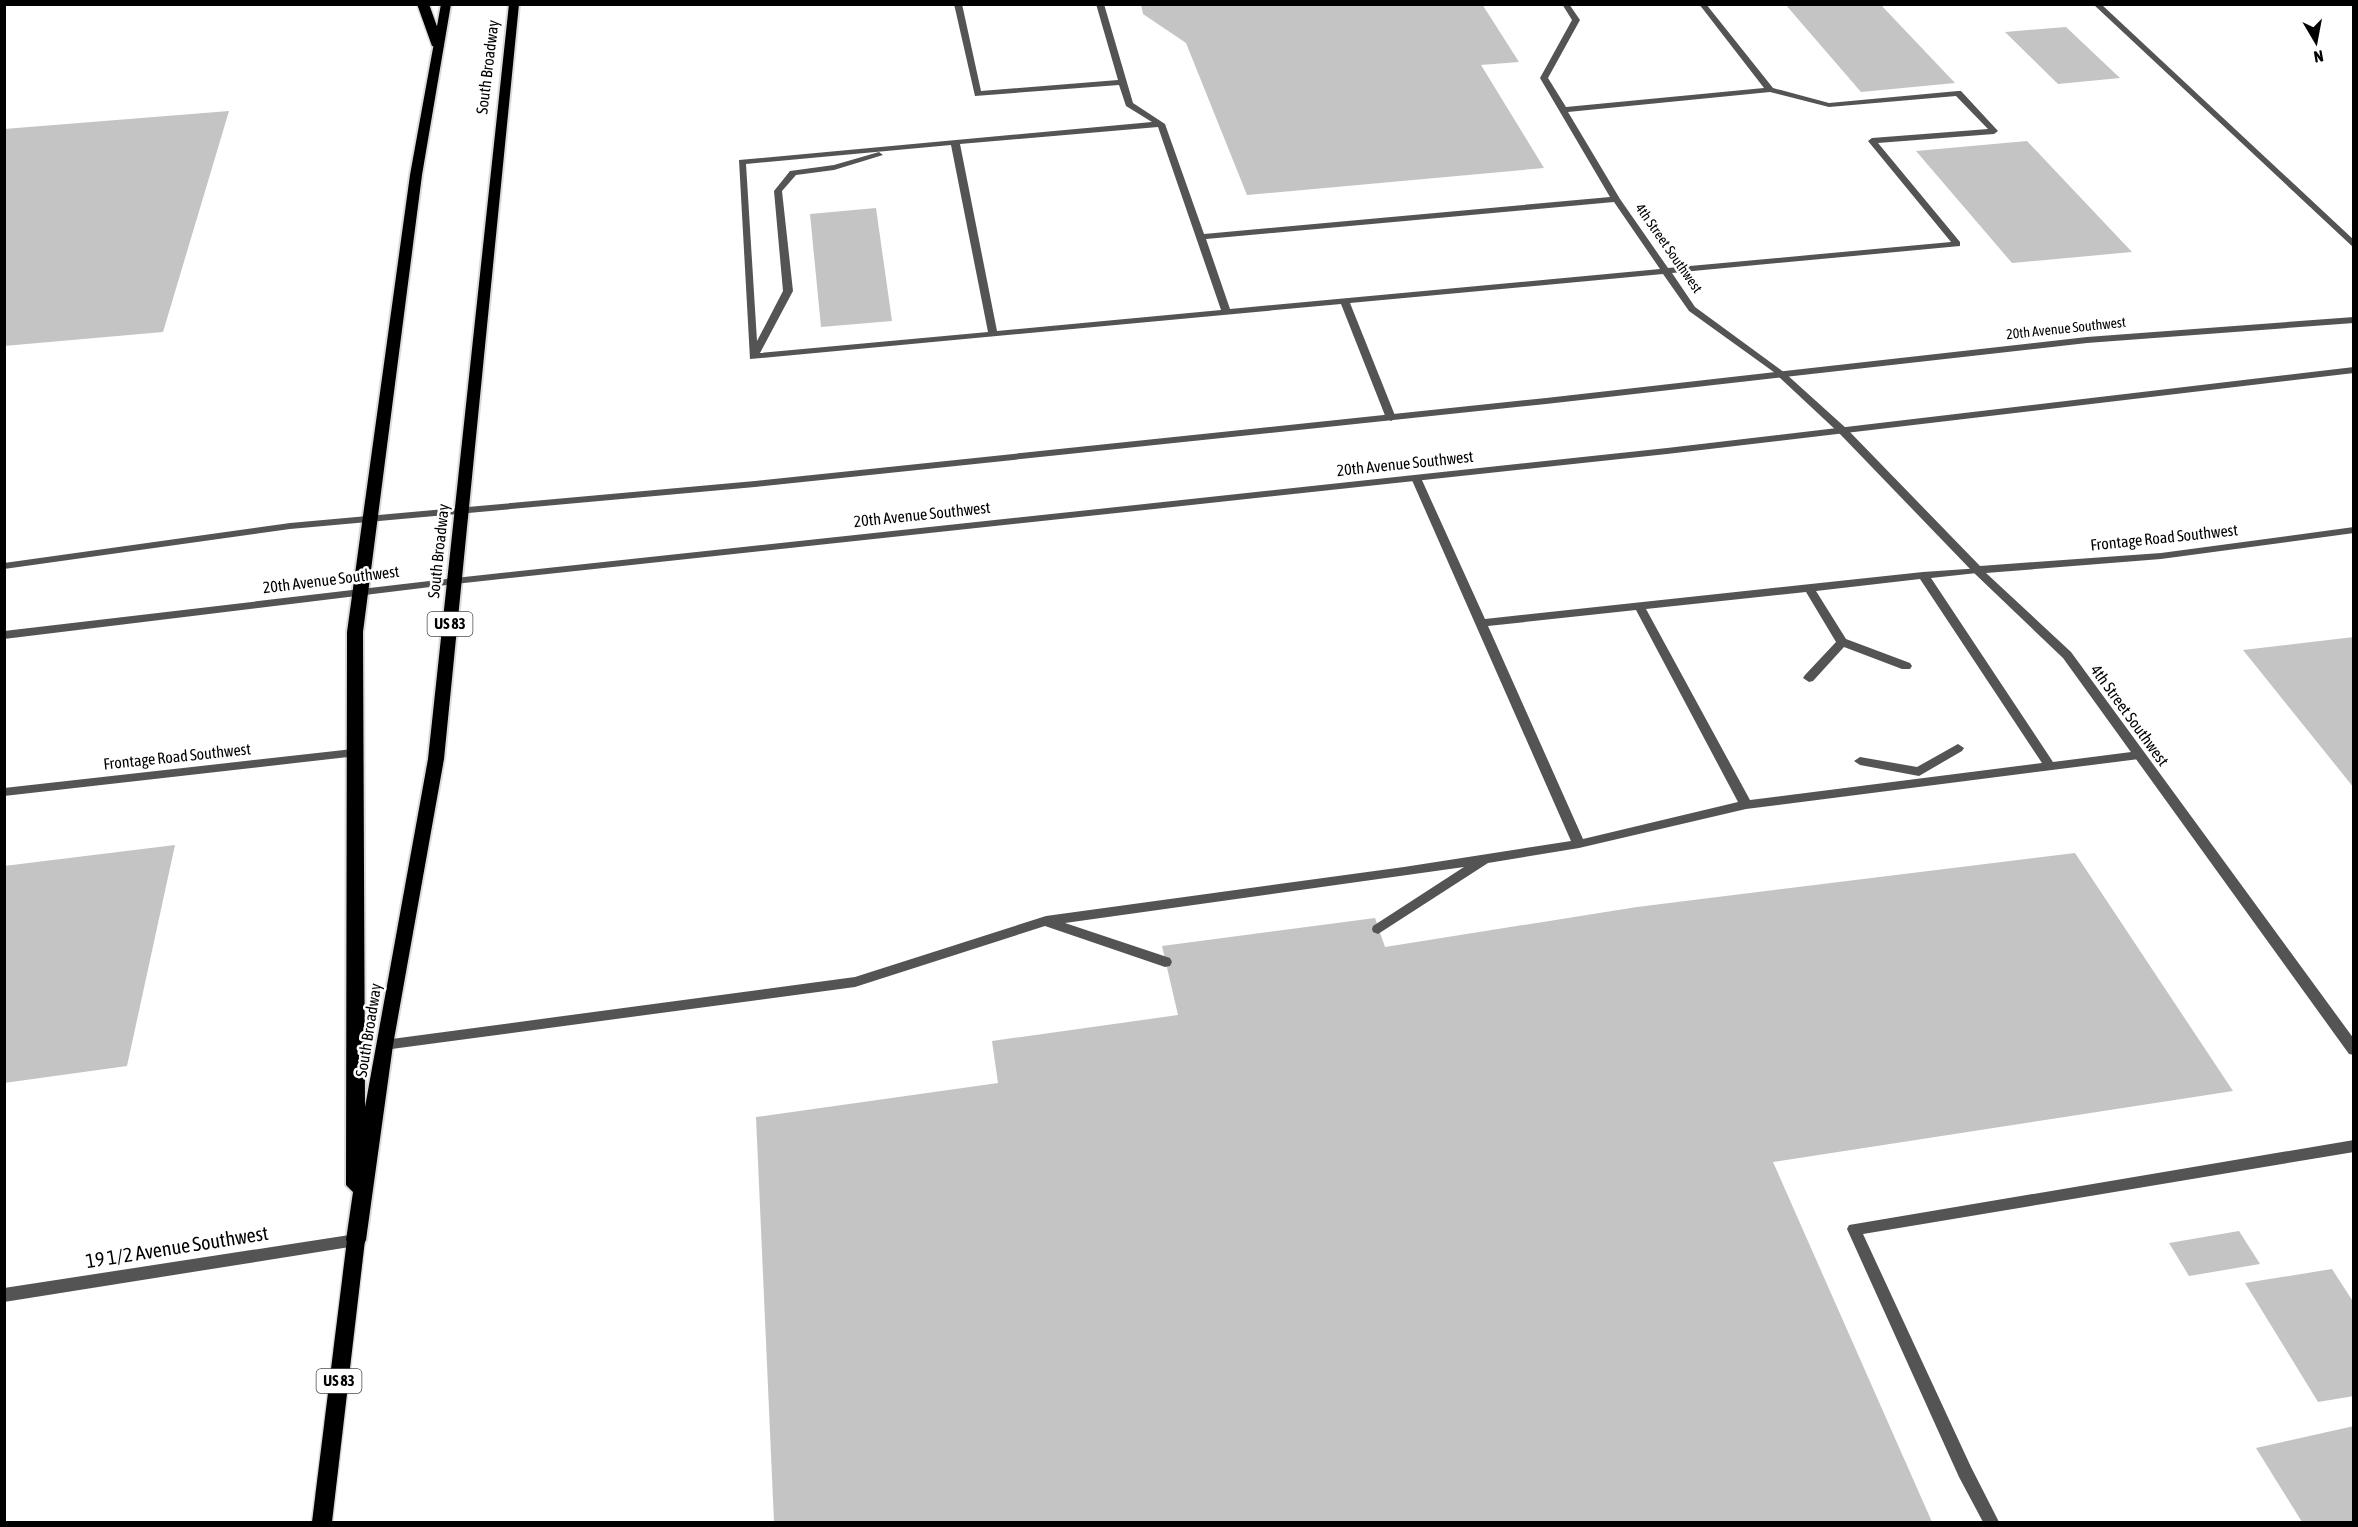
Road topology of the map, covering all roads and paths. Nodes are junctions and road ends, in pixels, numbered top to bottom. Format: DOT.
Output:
graph roads {
  1 [pos="423,4"];
  2 [pos="446,4"];
  3 [pos="527,4"];
  4 [pos="958,4"];
  5 [pos="1100,4"];
  6 [pos="1565,4"];
  7 [pos="1702,4"];
  8 [pos="2096,4"];
  9 [pos="513,11"];
  10 [pos="438,46"];
  11 [pos="1123,82"];
  12 [pos="1770,90"];
  13 [pos="1563,110"];
  14 [pos="1161,124"];
  15 [pos="955,142"];
  16 [pos="912,146"];
  17 [pos="1616,199"];
  18 [pos="1201,237"];
  19 [pos="2354,245"];
  20 [pos="1666,271"];
  21 [pos="1344,301"];
  22 [pos="1226,312"];
  23 [pos="2354,320"];
  24 [pos="993,334"];
  25 [pos="753,357"];
  26 [pos="2354,370"];
  27 [pos="1782,375"];
  28 [pos="1391,417"];
  29 [pos="1843,431"];
  30 [pos="1416,478"];
  31 [pos="461,510"];
  32 [pos="370,519"];
  33 [pos="2354,530"];
  34 [pos="4,566"];
  35 [pos="1977,570"];
  36 [pos="1923,576"];
  37 [pos="454,581"];
  38 [pos="1809,588"];
  39 [pos="360,592"];
  40 [pos="1639,606"];
  41 [pos="1481,623"];
  42 [pos="4,635"];
  43 [pos="1842,642"];
  44 [pos="1906,666"];
  45 [pos="1809,678"];
  46 [pos="1958,748"];
  47 [pos="353,753"];
  48 [pos="2139,755"];
  49 [pos="1860,761"];
  50 [pos="2050,766"];
  51 [pos="1922,777"];
  52 [pos="4,792"];
  53 [pos="1746,805"];
  54 [pos="1579,844"];
  55 [pos="1488,858"];
  56 [pos="1046,921"];
  57 [pos="1378,929"];
  58 [pos="1165,962"];
  59 [pos="384,1045"];
  60 [pos="2354,1050"];
  61 [pos="2354,1146"];
  62 [pos="357,1240"];
  63 [pos="4,1295"];
  64 [pos="322,1522"];
  65 [pos="1991,1522"];
  1 -- 10 [label="highway"];
  2 -- 10 [label="highway, South Broadway / US 83"];
  3 -- 9 [label="highway"];
  4 -- 11 [label="street"];
  5 -- 11 [label="street"];
  6 -- 13 [label="street, 4th Street Southwest"];
  7 -- 12 [label="street"];
  8 -- 19 [label="street"];
  9 -- 31 [label="highway, South Broadway / US 83"];
  10 -- 32 [label="highway, South Broadway / US 83"];
  11 -- 14 [label="street"];
  12 -- 13 [label="street"];
  12 -- 20 [label="street"];
  13 -- 17 [label="street, 4th Street Southwest"];
  14 -- 15 [label="street"];
  14 -- 18 [label="street"];
  15 -- 16 [label="street"];
  15 -- 24 [label="street"];
  16 -- 25 [label="street"];
  16 -- 25 [label="street"];
  17 -- 18 [label="street"];
  17 -- 20 [label="street, 4th Street Southwest"];
  18 -- 22 [label="street"];
  20 -- 21 [label="street"];
  20 -- 27 [label="street, 4th Street Southwest"];
  21 -- 22 [label="street"];
  21 -- 28 [label="street"];
  22 -- 24 [label="street"];
  23 -- 27 [label="street, 20th Avenue Southwest"];
  24 -- 25 [label="street"];
  26 -- 29 [label="street, 20th Avenue Southwest"];
  27 -- 28 [label="street, 20th Avenue Southwest"];
  27 -- 29 [label="street"];
  28 -- 31 [label="street, 20th Avenue Southwest"];
  29 -- 30 [label="street, 20th Avenue Southwest"];
  29 -- 35 [label="street, 4th Street Southwest"];
  30 -- 37 [label="street, 20th Avenue Southwest"];
  30 -- 41 [label="street"];
  31 -- 32 [label="street, 20th Avenue Southwest"];
  31 -- 37 [label="highway, South Broadway / US 83"];
  32 -- 34 [label="street, 20th Avenue Southwest"];
  32 -- 39 [label="highway, South Broadway / US 83"];
  33 -- 35 [label="street, Frontage Road Southwest"];
  35 -- 36 [label="street, Frontage Road Southwest"];
  35 -- 48 [label="street, 4th Street Southwest"];
  36 -- 38 [label="street, Frontage Road Southwest"];
  36 -- 50 [label="street"];
  37 -- 39 [label="street, 20th Avenue Southwest"];
  37 -- 59 [label="highway, South Broadway / US 83"];
  38 -- 40 [label="street, Frontage Road Southwest"];
  38 -- 43 [label="street"];
  39 -- 42 [label="street, 20th Avenue Southwest"];
  39 -- 47 [label="highway, South Broadway / US 83"];
  40 -- 41 [label="street, Frontage Road Southwest"];
  40 -- 53 [label="street"];
  41 -- 54 [label="street"];
  43 -- 44 [label="street"];
  43 -- 45 [label="street"];
  46 -- 51 [label="street"];
  47 -- 52 [label="street, Frontage Road Southwest"];
  47 -- 62 [label="highway, South Broadway / US 83"];
  48 -- 50 [label="street"];
  48 -- 60 [label="street, 4th Street Southwest"];
  49 -- 51 [label="street"];
  50 -- 51 [label="street"];
  51 -- 53 [label="street"];
  53 -- 54 [label="street"];
  54 -- 55 [label="street"];
  55 -- 56 [label="street"];
  55 -- 57 [label="street"];
  56 -- 58 [label="street"];
  56 -- 59 [label="street"];
  59 -- 62 [label="highway, South Broadway / US 83"];
  61 -- 65 [label="street"];
  62 -- 63 [label="street, 19 1/2 Avenue Southwest"];
  62 -- 64 [label="main road, South Broadway / US 83"];
}
